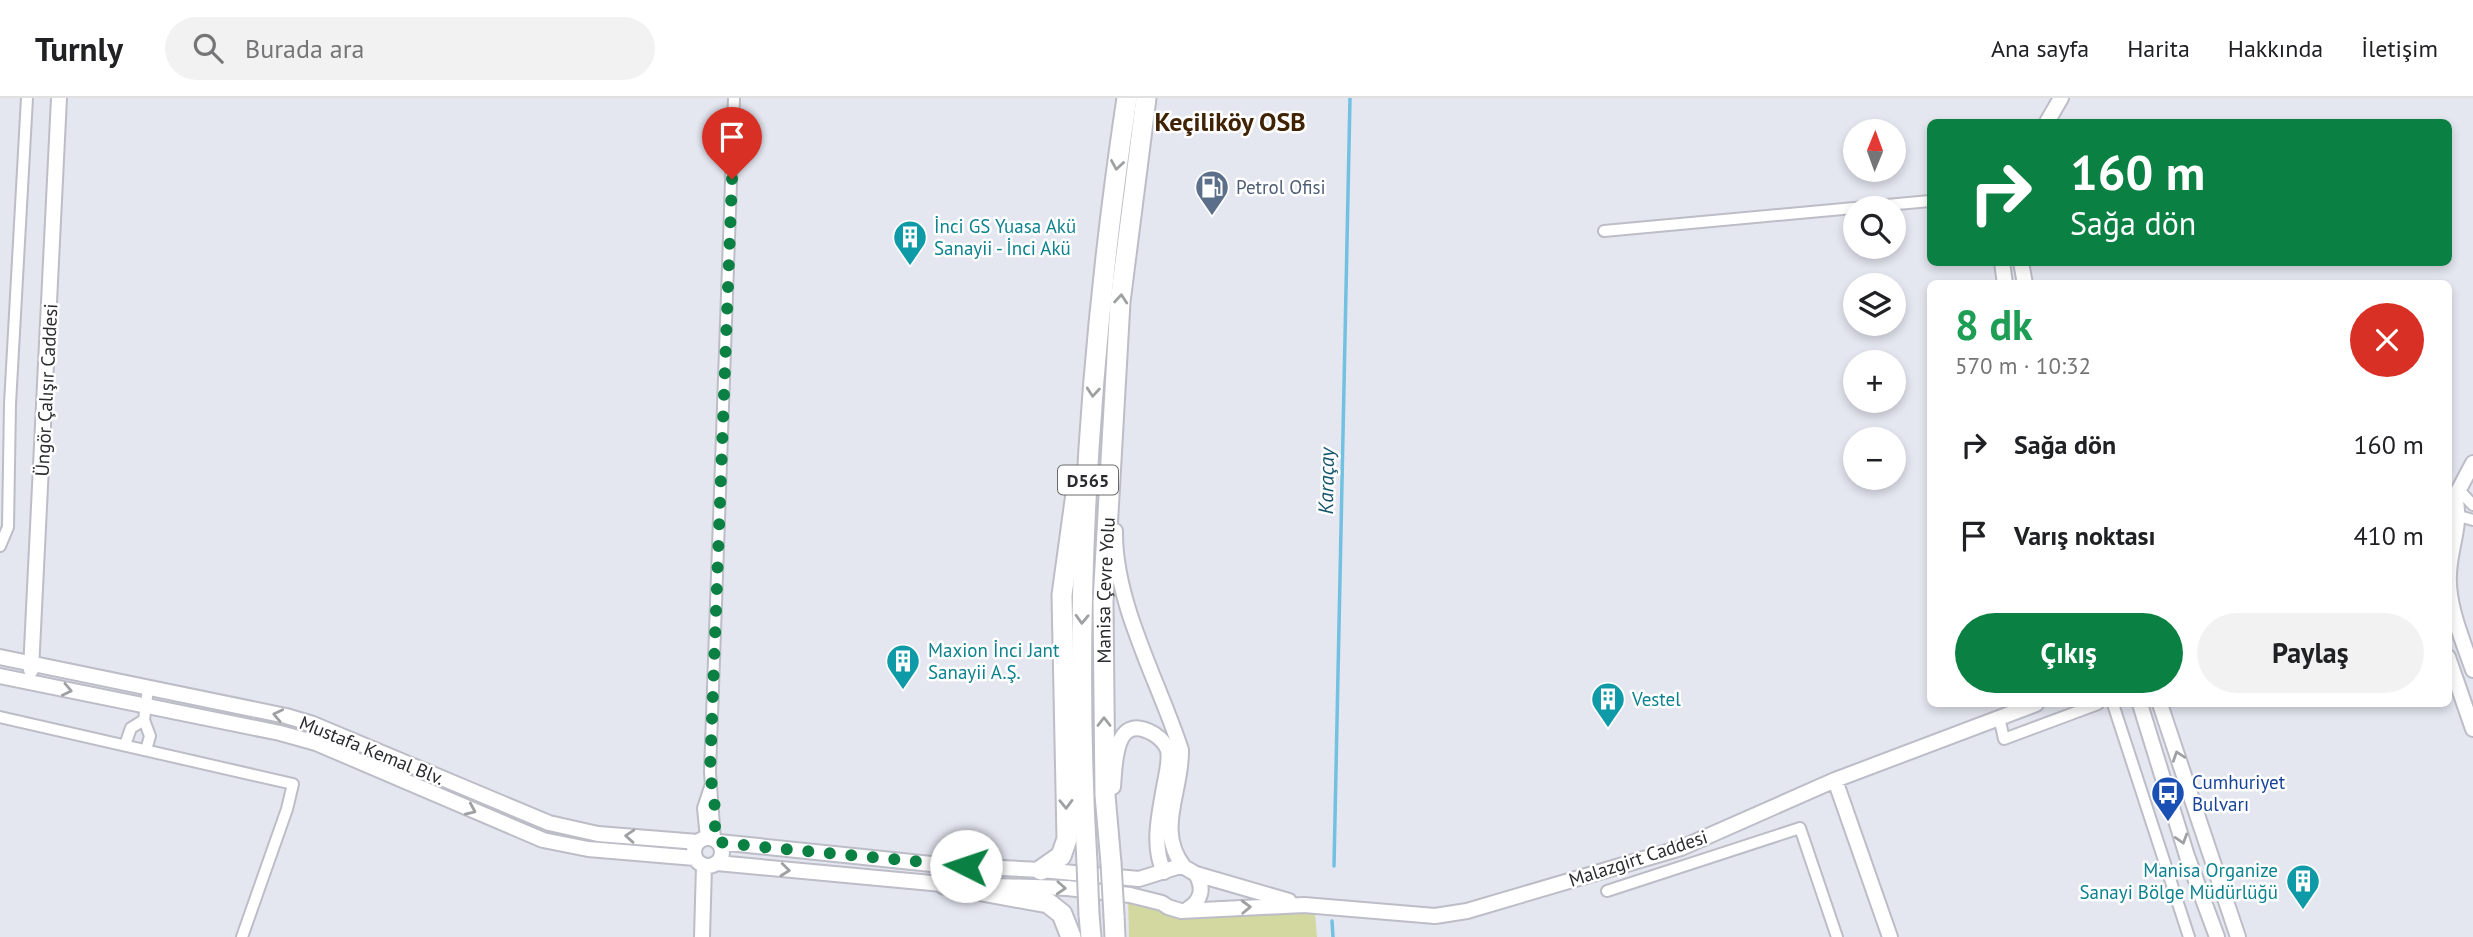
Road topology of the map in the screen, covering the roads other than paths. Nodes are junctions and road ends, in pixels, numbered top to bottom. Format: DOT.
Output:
graph roads {
  1 [pos="27,98"];
  2 [pos="59,98"];
  3 [pos="734,98"];
  4 [pos="1127,98"];
  5 [pos="1146,98"];
  6 [pos="2061,98"];
  7 [pos="2049,119"];
  8 [pos="1927,201"];
  9 [pos="1604,231"];
  10 [pos="1090,420"];
  11 [pos="1114,429"];
  12 [pos="2473,463"];
  13 [pos="2454,497"];
  14 [pos="2473,505"];
  15 [pos="2466,518"];
  16 [pos="0,545"];
  17 [pos="2452,550"];
  18 [pos="2452,603"];
  19 [pos="0,657"];
  20 [pos="33,664"];
  21 [pos="2452,669"];
  22 [pos="2473,670"];
  23 [pos="0,676"];
  24 [pos="29,682"];
  25 [pos="148,689"];
  26 [pos="2027,707"];
  27 [pos="2090,707"];
  28 [pos="2114,707"];
  29 [pos="2141,707"];
  30 [pos="2161,707"];
  31 [pos="144,713"];
  32 [pos="0,717"];
  33 [pos="1999,717"];
  34 [pos="2473,729"];
  35 [pos="125,745"];
  36 [pos="146,750"];
  37 [pos="1835,779"];
  38 [pos="1110,840"];
  39 [pos="710,841"];
  40 [pos="707,863"];
  41 [pos="1041,870"];
  42 [pos="1190,870"];
  43 [pos="1164,872"];
  44 [pos="944,884"];
  45 [pos="1607,891"];
  46 [pos="1162,903"];
  47 [pos="1304,905"];
  48 [pos="1188,909"];
  49 [pos="242,937"];
  50 [pos="702,937"];
  51 [pos="1071,937"];
  52 [pos="1091,937"];
  53 [pos="1115,937"];
  54 [pos="1837,937"];
  55 [pos="1890,937"];
  56 [pos="2189,937"];
  57 [pos="2217,937"];
  58 [pos="2238,937"];
  1 -- 16 [label="street"];
  2 -- 20 [label="street, Üngör Çalışır Caddesi"];
  3 -- 39 [label="street"];
  4 -- 10 [label="highway, Manisa Çevre Yolu / D565, one-way"];
  11 -- 5 [label="highway, Manisa Çevre Yolu / D565, one-way"];
  6 -- 7 [label="street"];
  8 -- 9 [label="street"];
  10 -- 41 [label="highway, one-way"];
  10 -- 52 [label="highway, Manisa Çevre Yolu / D565, one-way, bridge"];
  38 -- 11 [label="highway, Manisa Çevre Yolu / D565, one-way"];
  11 -- 42 [label="street"];
  12 -- 13 [label="street"];
  13 -- 14 [label="street"];
  13 -- 15 [label="street"];
  15 -- 17 [label="street"];
  18 -- 22 [label="street"];
  19 -- 20 [label="street, Mustafa Kemal Blv."];
  20 -- 24 [label="street, Üngör Çalışır Caddesi"];
  20 -- 25 [label="street, Mustafa Kemal Blv."];
  21 -- 34 [label="street"];
  23 -- 24 [label="street, Mustafa Kemal Blv."];
  24 -- 31 [label="street, Mustafa Kemal Blv., one-way"];
  25 -- 31 [label="street"];
  39 -- 25 [label="street, Mustafa Kemal Blv., one-way"];
  26 -- 33 [label="street, Malazgirt Caddesi"];
  27 -- 33 [label="street"];
  28 -- 56 [label="street"];
  29 -- 57 [label="street, one-way"];
  58 -- 30 [label="street, one-way"];
  31 -- 35 [label="street"];
  31 -- 36 [label="street"];
  31 -- 40 [label="street, Mustafa Kemal Blv., one-way"];
  32 -- 35 [label="street"];
  33 -- 37 [label="street, Malazgirt Caddesi"];
  35 -- 36 [label="street"];
  36 -- 49 [label="street"];
  37 -- 47 [label="street, Malazgirt Caddesi"];
  37 -- 55 [label="street"];
  38 -- 43 [label="street"];
  38 -- 53 [label="highway, Manisa Çevre Yolu / D565, bridge"];
  39 -- 40 [label="street"];
  39 -- 40 [label="street"];
  39 -- 41 [label="street, Mustafa Kemal Blv."];
  40 -- 44 [label="street, Mustafa Kemal Blv., one-way"];
  40 -- 50 [label="street"];
  41 -- 43 [label="street, Mustafa Kemal Blv."];
  42 -- 43 [label="street"];
  42 -- 47 [label="street"];
  42 -- 48 [label="street"];
  43 -- 46 [label="street"];
  44 -- 46 [label="street, Mustafa Kemal Blv., one-way"];
  44 -- 51 [label="highway"];
  45 -- 54 [label="street"];
  46 -- 48 [label="street"];
  48 -- 47 [label="street, one-way"];
}
